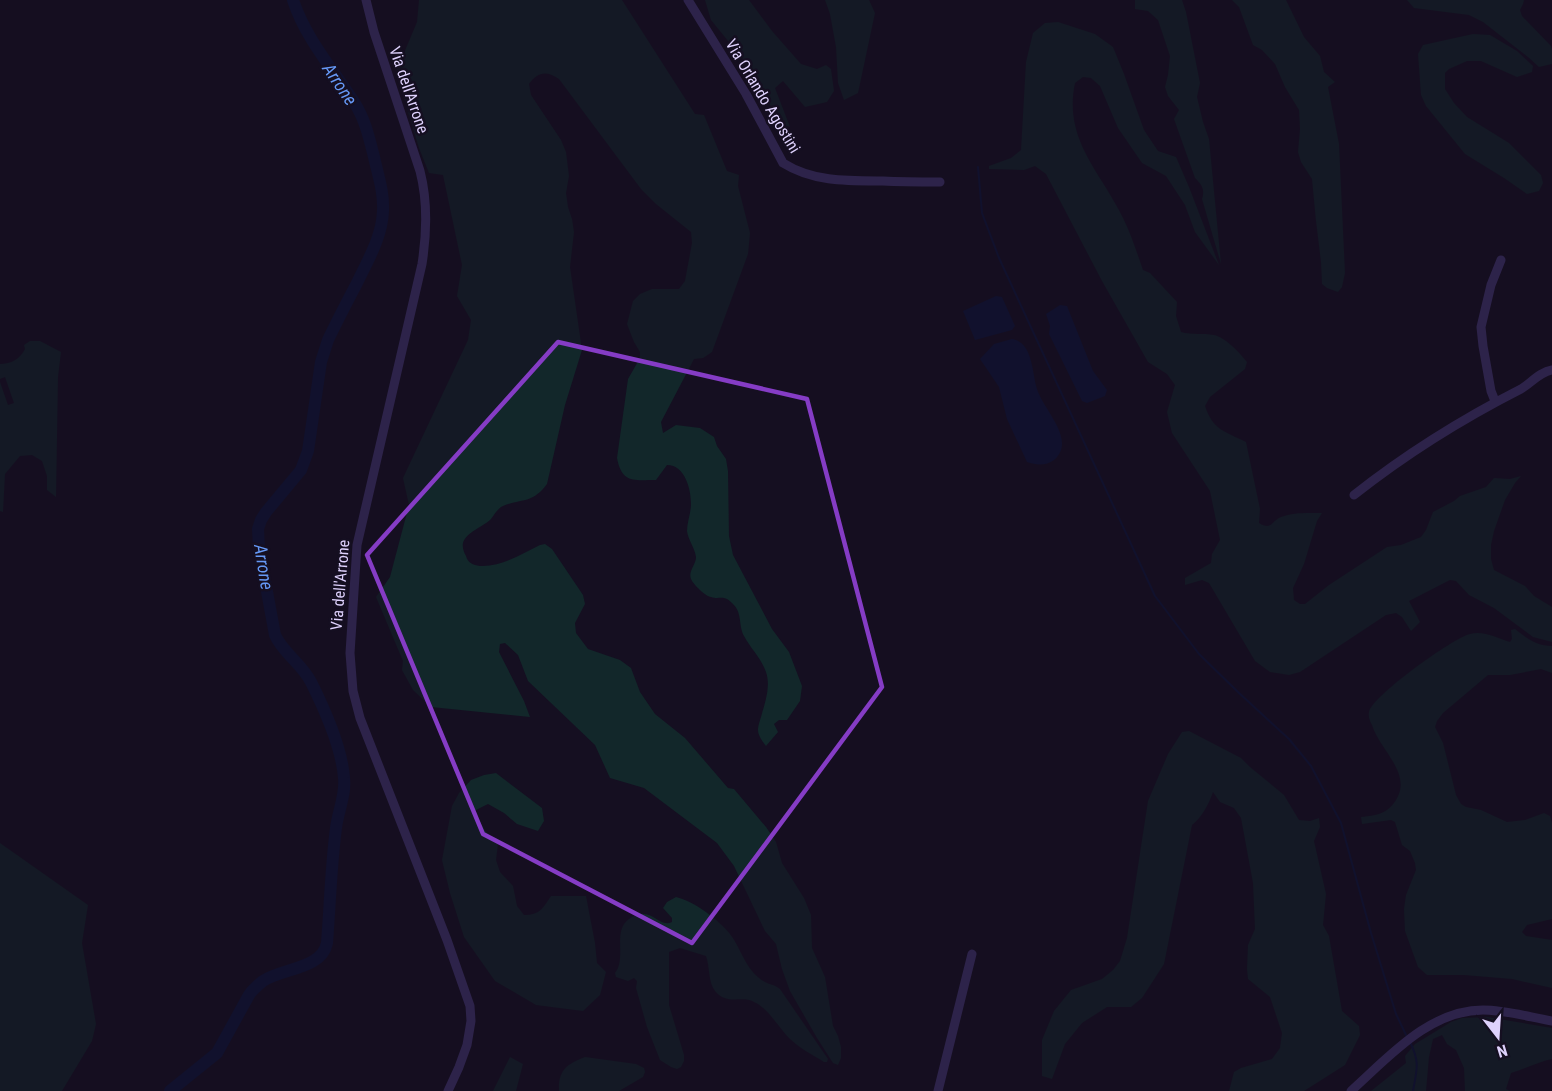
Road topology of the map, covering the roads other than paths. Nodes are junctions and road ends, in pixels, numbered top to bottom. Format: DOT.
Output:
graph roads {
  1 [pos="366,0"];
  2 [pos="688,0"];
  3 [pos="940,182"];
  4 [pos="1501,260"];
  5 [pos="1552,370"];
  6 [pos="1495,401"];
  7 [pos="1354,495"];
  8 [pos="972,954"];
  9 [pos="1552,1021"];
  10 [pos="448,1091"];
  11 [pos="938,1091"];
  12 [pos="1351,1091"];
  1 -- 10 [label="street, Via dell'Arrone"];
  2 -- 3 [label="street, Via Orlando Agostini"];
  4 -- 6 [label="street"];
  5 -- 6 [label="street"];
  6 -- 7 [label="street"];
  8 -- 11 [label="street"];
  9 -- 12 [label="street"];
}
